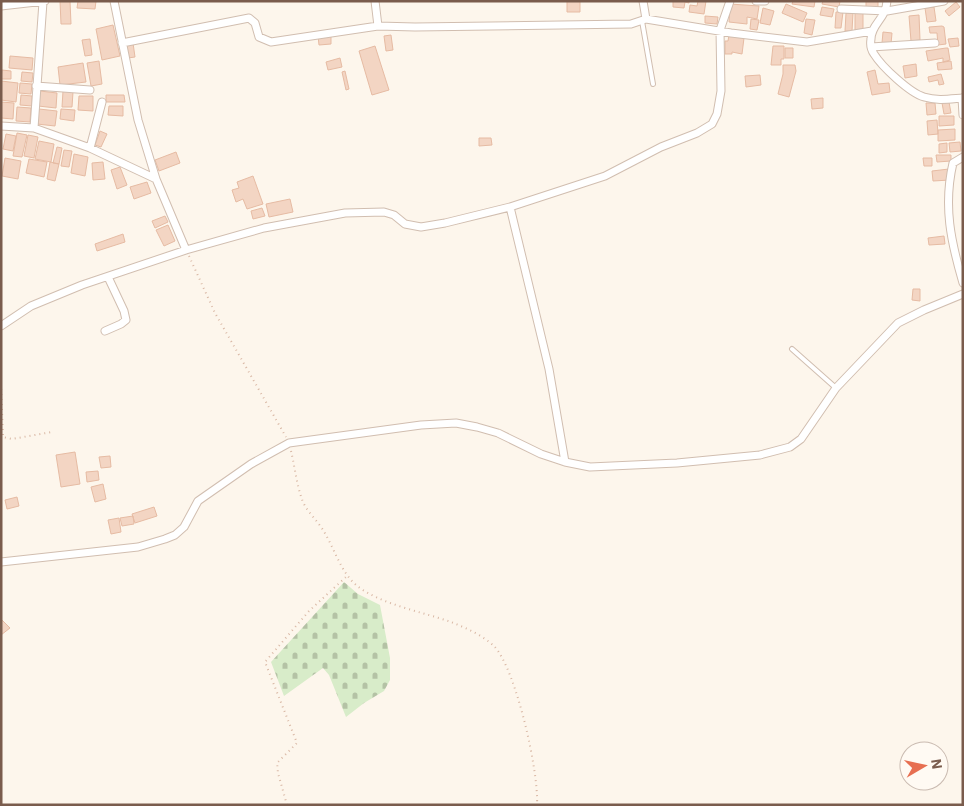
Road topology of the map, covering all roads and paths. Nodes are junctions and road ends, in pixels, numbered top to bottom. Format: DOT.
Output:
graph roads {
  1 [pos="44,1"];
  2 [pos="114,1"];
  3 [pos="375,1"];
  4 [pos="643,1"];
  5 [pos="730,1"];
  6 [pos="756,1"];
  7 [pos="765,1"];
  8 [pos="887,1"];
  9 [pos="944,1"];
  10 [pos="21,2"];
  11 [pos="1,6"];
  12 [pos="841,9"];
  13 [pos="887,11"];
  14 [pos="644,20"];
  15 [pos="378,26"];
  16 [pos="720,30"];
  17 [pos="872,32"];
  18 [pos="122,43"];
  19 [pos="935,43"];
  20 [pos="871,48"];
  21 [pos="653,84"];
  22 [pos="36,86"];
  23 [pos="90,90"];
  24 [pos="963,98"];
  25 [pos="102,102"];
  26 [pos="963,116"];
  27 [pos="1,126"];
  28 [pos="34,128"];
  29 [pos="90,148"];
  30 [pos="963,156"];
  31 [pos="156,179"];
  32 [pos="510,206"];
  33 [pos="186,250"];
  34 [pos="108,277"];
  35 [pos="963,283"];
  36 [pos="963,294"];
  37 [pos="1,326"];
  38 [pos="105,331"];
  39 [pos="792,349"];
  40 [pos="1,384"];
  41 [pos="836,388"];
  42 [pos="52,432"];
  43 [pos="290,443"];
  44 [pos="565,462"];
  45 [pos="1,562"];
  46 [pos="347,576"];
  47 [pos="288,805"];
  48 [pos="537,805"];
  1 -- 10 [label="street"];
  1 -- 22 [label="street"];
  2 -- 18 [label="street"];
  3 -- 15 [label="street"];
  4 -- 14 [label="street"];
  5 -- 16 [label="street"];
  6 -- 7 [label="street"];
  8 -- 13 [label="street"];
  9 -- 13 [label="street"];
  10 -- 11 [label="street"];
  12 -- 13 [label="street"];
  13 -- 17 [label="street"];
  14 -- 15 [label="street"];
  14 -- 16 [label="street"];
  14 -- 21 [label="lane"];
  15 -- 18 [label="street"];
  16 -- 17 [label="street"];
  16 -- 32 [label="street"];
  17 -- 20 [label="street"];
  18 -- 31 [label="street"];
  19 -- 20 [label="street"];
  20 -- 24 [label="street"];
  22 -- 23 [label="street"];
  22 -- 28 [label="street"];
  24 -- 26 [label="street"];
  25 -- 29 [label="street"];
  27 -- 28 [label="street"];
  28 -- 29 [label="street"];
  29 -- 31 [label="street"];
  30 -- 35 [label="street"];
  31 -- 33 [label="street"];
  32 -- 33 [label="street"];
  32 -- 44 [label="street"];
  33 -- 34 [label="street"];
  33 -- 43 [label="path"];
  34 -- 37 [label="street"];
  34 -- 38 [label="street"];
  36 -- 41 [label="street"];
  39 -- 41 [label="lane"];
  40 -- 42 [label="path"];
  41 -- 44 [label="street"];
  43 -- 44 [label="street"];
  43 -- 45 [label="street"];
  43 -- 46 [label="path"];
  46 -- 47 [label="path"];
  46 -- 48 [label="path"];
}
